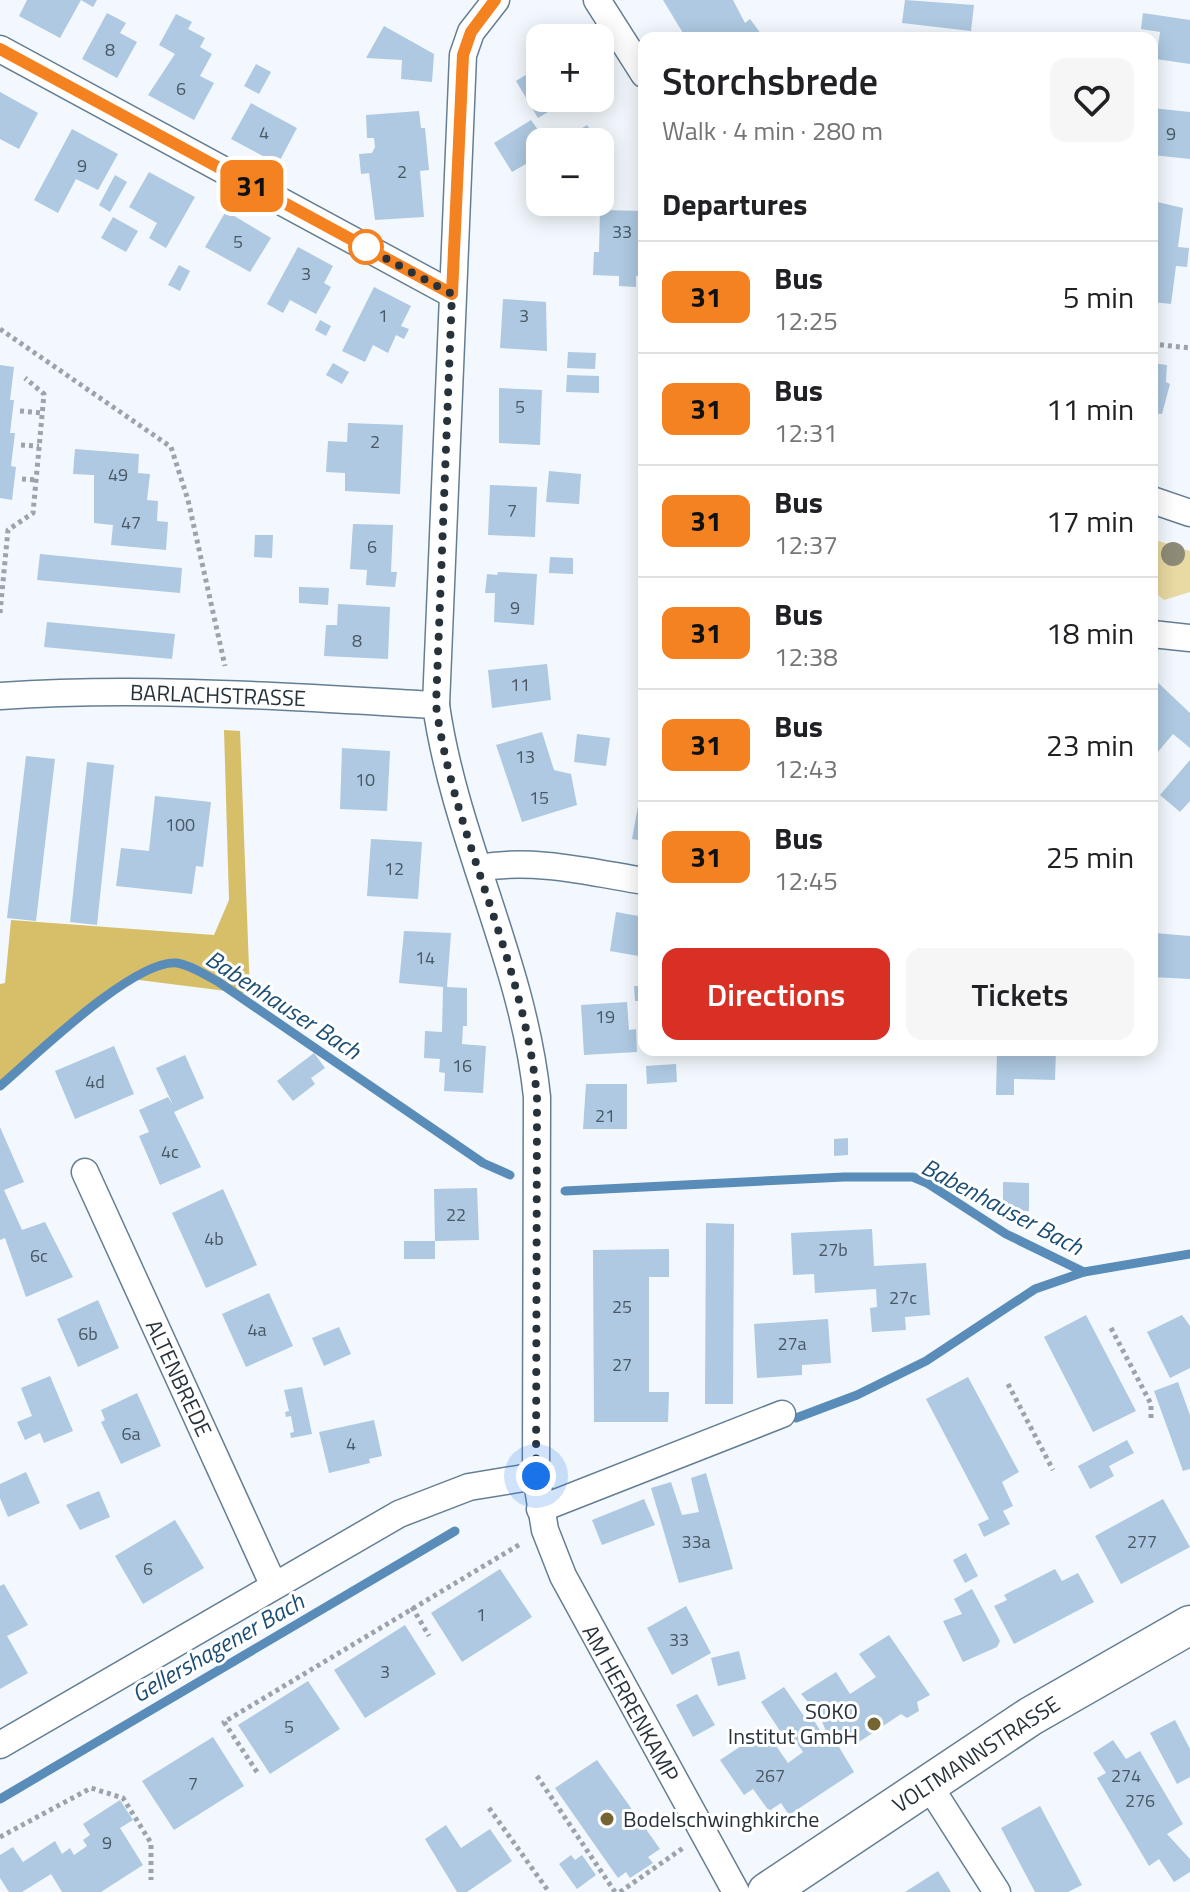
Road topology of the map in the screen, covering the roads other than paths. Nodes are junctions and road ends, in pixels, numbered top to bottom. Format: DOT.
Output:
graph roads {
  1 [pos="496,0"];
  2 [pos="597,0"];
  3 [pos="0,49"];
  4 [pos="638,65"];
  5 [pos="452,294"];
  6 [pos="1158,501"];
  7 [pos="1188,506"];
  8 [pos="1158,635"];
  9 [pos="1190,638"];
  10 [pos="0,696"];
  11 [pos="436,705"];
  12 [pos="478,868"];
  13 [pos="638,880"];
  14 [pos="85,1172"];
  15 [pos="782,1414"];
  16 [pos="536,1476"];
  17 [pos="542,1519"];
  18 [pos="273,1584"];
  19 [pos="1190,1625"];
  20 [pos="0,1745"];
  21 [pos="928,1784"];
  22 [pos="736,1892"];
  23 [pos="767,1892"];
  24 [pos="997,1892"];
  1 -- 5 [label="street, AM HERRENKAMP"];
  2 -- 4 [label="street"];
  3 -- 5 [label="street"];
  5 -- 11 [label="street, AM HERRENKAMP"];
  6 -- 7 [label="street"];
  8 -- 9 [label="street"];
  10 -- 11 [label="street, BARLACHSTRASSE"];
  11 -- 12 [label="street, AM HERRENKAMP"];
  12 -- 13 [label="street"];
  12 -- 16 [label="street, AM HERRENKAMP"];
  14 -- 18 [label="street, ALTENBREDE"];
  15 -- 17 [label="street"];
  16 -- 17 [label="street, AM HERRENKAMP"];
  16 -- 18 [label="street"];
  17 -- 22 [label="street, AM HERRENKAMP"];
  18 -- 20 [label="street"];
  19 -- 21 [label="street, VOLTMANNSTRASSE"];
  21 -- 23 [label="street, VOLTMANNSTRASSE"];
  21 -- 24 [label="street"];
}
